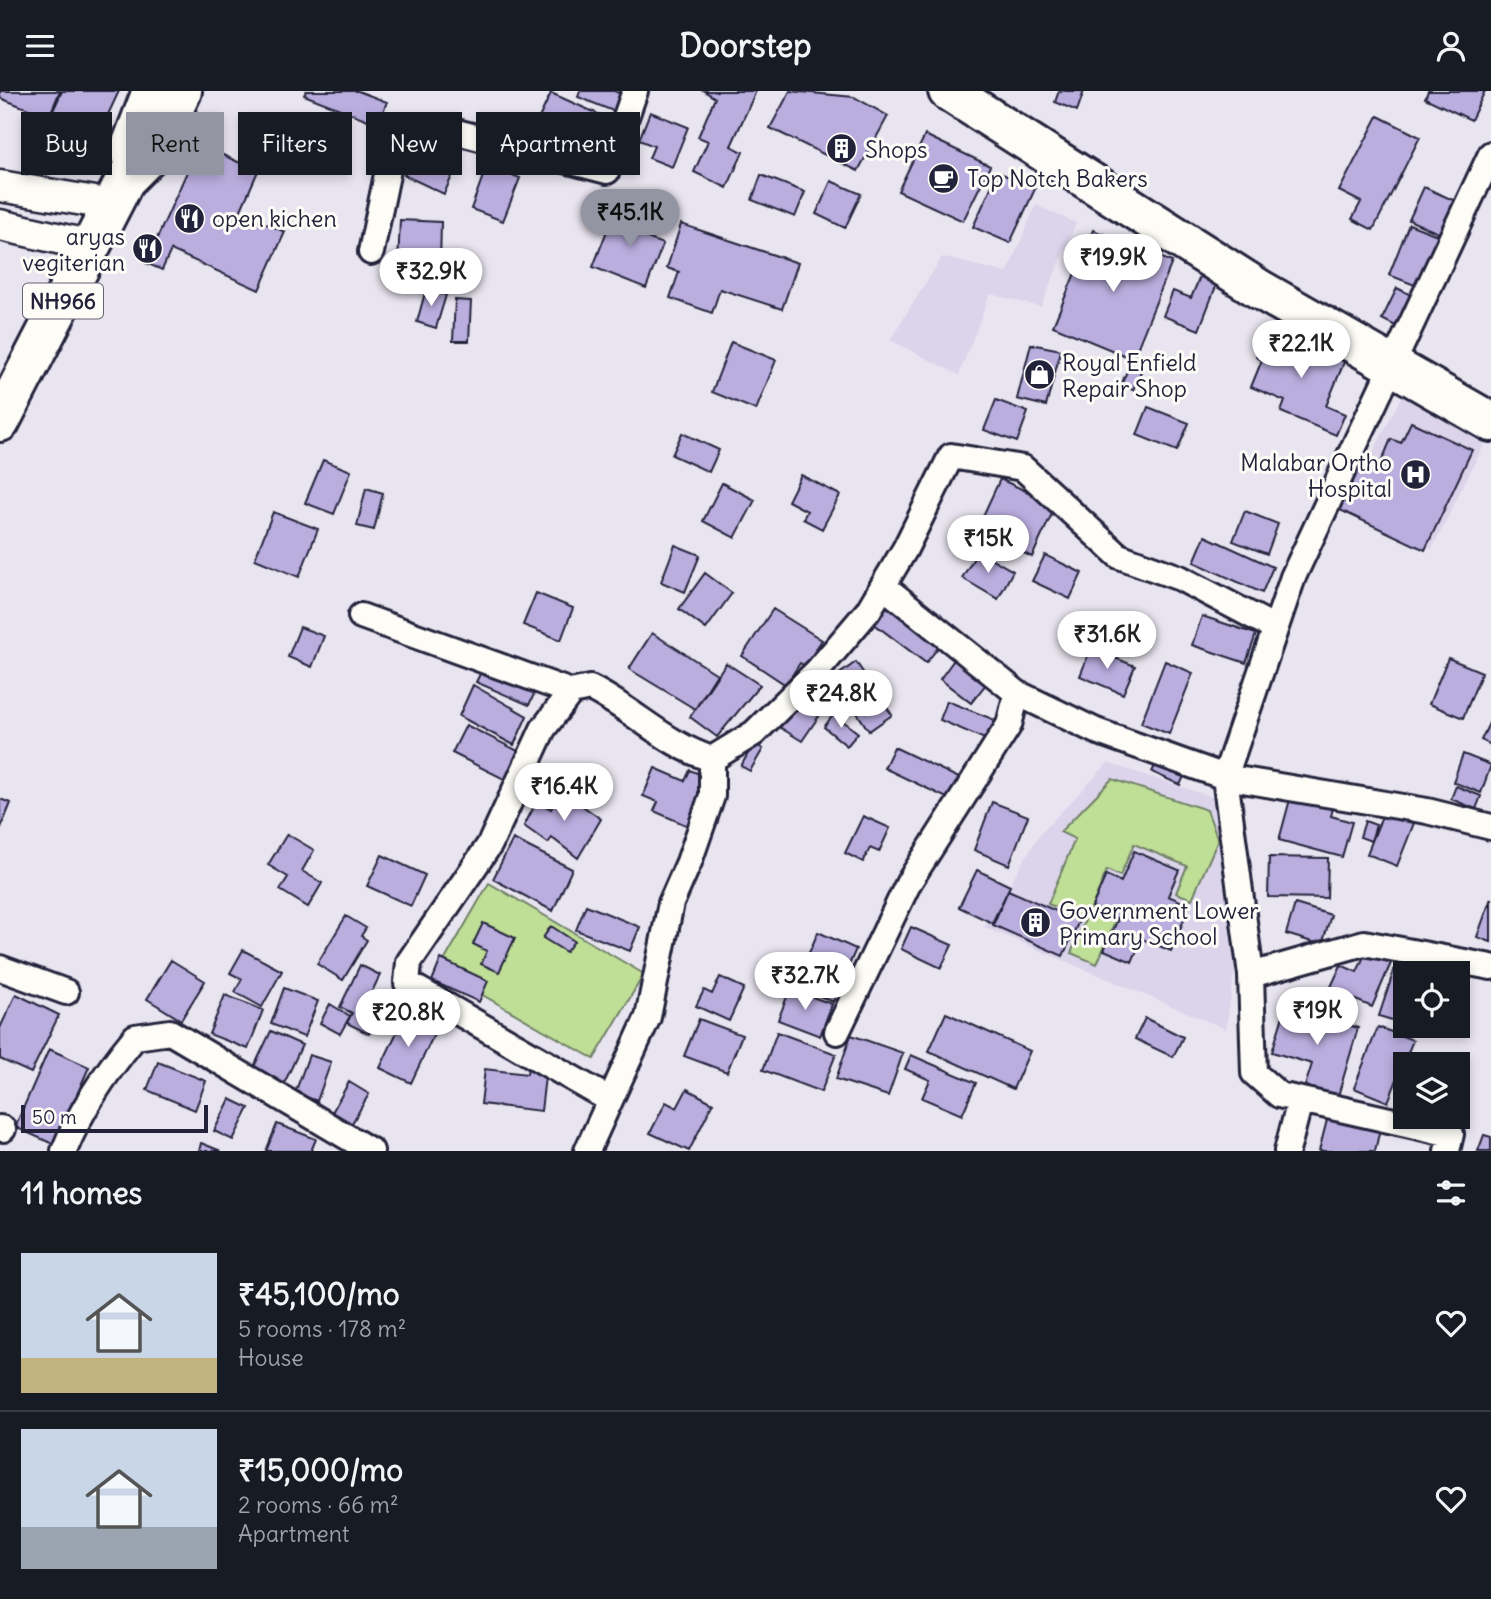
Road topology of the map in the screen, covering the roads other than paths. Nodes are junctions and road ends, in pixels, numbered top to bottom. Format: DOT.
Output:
graph roads {
  1 [pos="152,91"];
  2 [pos="182,91"];
  3 [pos="635,91"];
  4 [pos="948,91"];
  5 [pos="1491,154"];
  6 [pos="0,186"];
  7 [pos="119,193"];
  8 [pos="0,225"];
  9 [pos="92,246"];
  10 [pos="371,251"];
  11 [pos="1390,366"];
  12 [pos="0,422"];
  13 [pos="1491,422"];
  14 [pos="883,586"];
  15 [pos="361,616"];
  16 [pos="1275,628"];
  17 [pos="571,692"];
  18 [pos="1017,693"];
  19 [pos="712,759"];
  20 [pos="1225,777"];
  21 [pos="1491,827"];
  22 [pos="1491,967"];
  23 [pos="0,968"];
  24 [pos="1251,975"];
  25 [pos="66,992"];
  26 [pos="836,1032"];
  27 [pos="610,1100"];
  28 [pos="1300,1101"];
  29 [pos="64,1151"];
  30 [pos="371,1151"];
  31 [pos="587,1151"];
  32 [pos="1287,1151"];
  33 [pos="1447,1151"];
  1 -- 7 [label="main road, NH966"];
  2 -- 7 [label="main road, NH966"];
  3 -- 10 [label="street"];
  4 -- 11 [label="main road"];
  5 -- 11 [label="street"];
  6 -- 7 [label="street"];
  7 -- 9 [label="main road, NH966"];
  8 -- 9 [label="street"];
  9 -- 12 [label="main road, NH966"];
  11 -- 13 [label="main road"];
  11 -- 16 [label="street"];
  14 -- 16 [label="street"];
  14 -- 18 [label="street"];
  14 -- 19 [label="street"];
  15 -- 17 [label="street"];
  16 -- 20 [label="street"];
  17 -- 19 [label="street"];
  17 -- 27 [label="street"];
  18 -- 20 [label="street"];
  18 -- 26 [label="street"];
  19 -- 27 [label="street"];
  20 -- 21 [label="street"];
  20 -- 24 [label="street"];
  22 -- 24 [label="street"];
  23 -- 25 [label="street"];
  24 -- 28 [label="street"];
  27 -- 31 [label="street"];
  28 -- 32 [label="street"];
  28 -- 33 [label="street"];
  29 -- 30 [label="street"];
}
